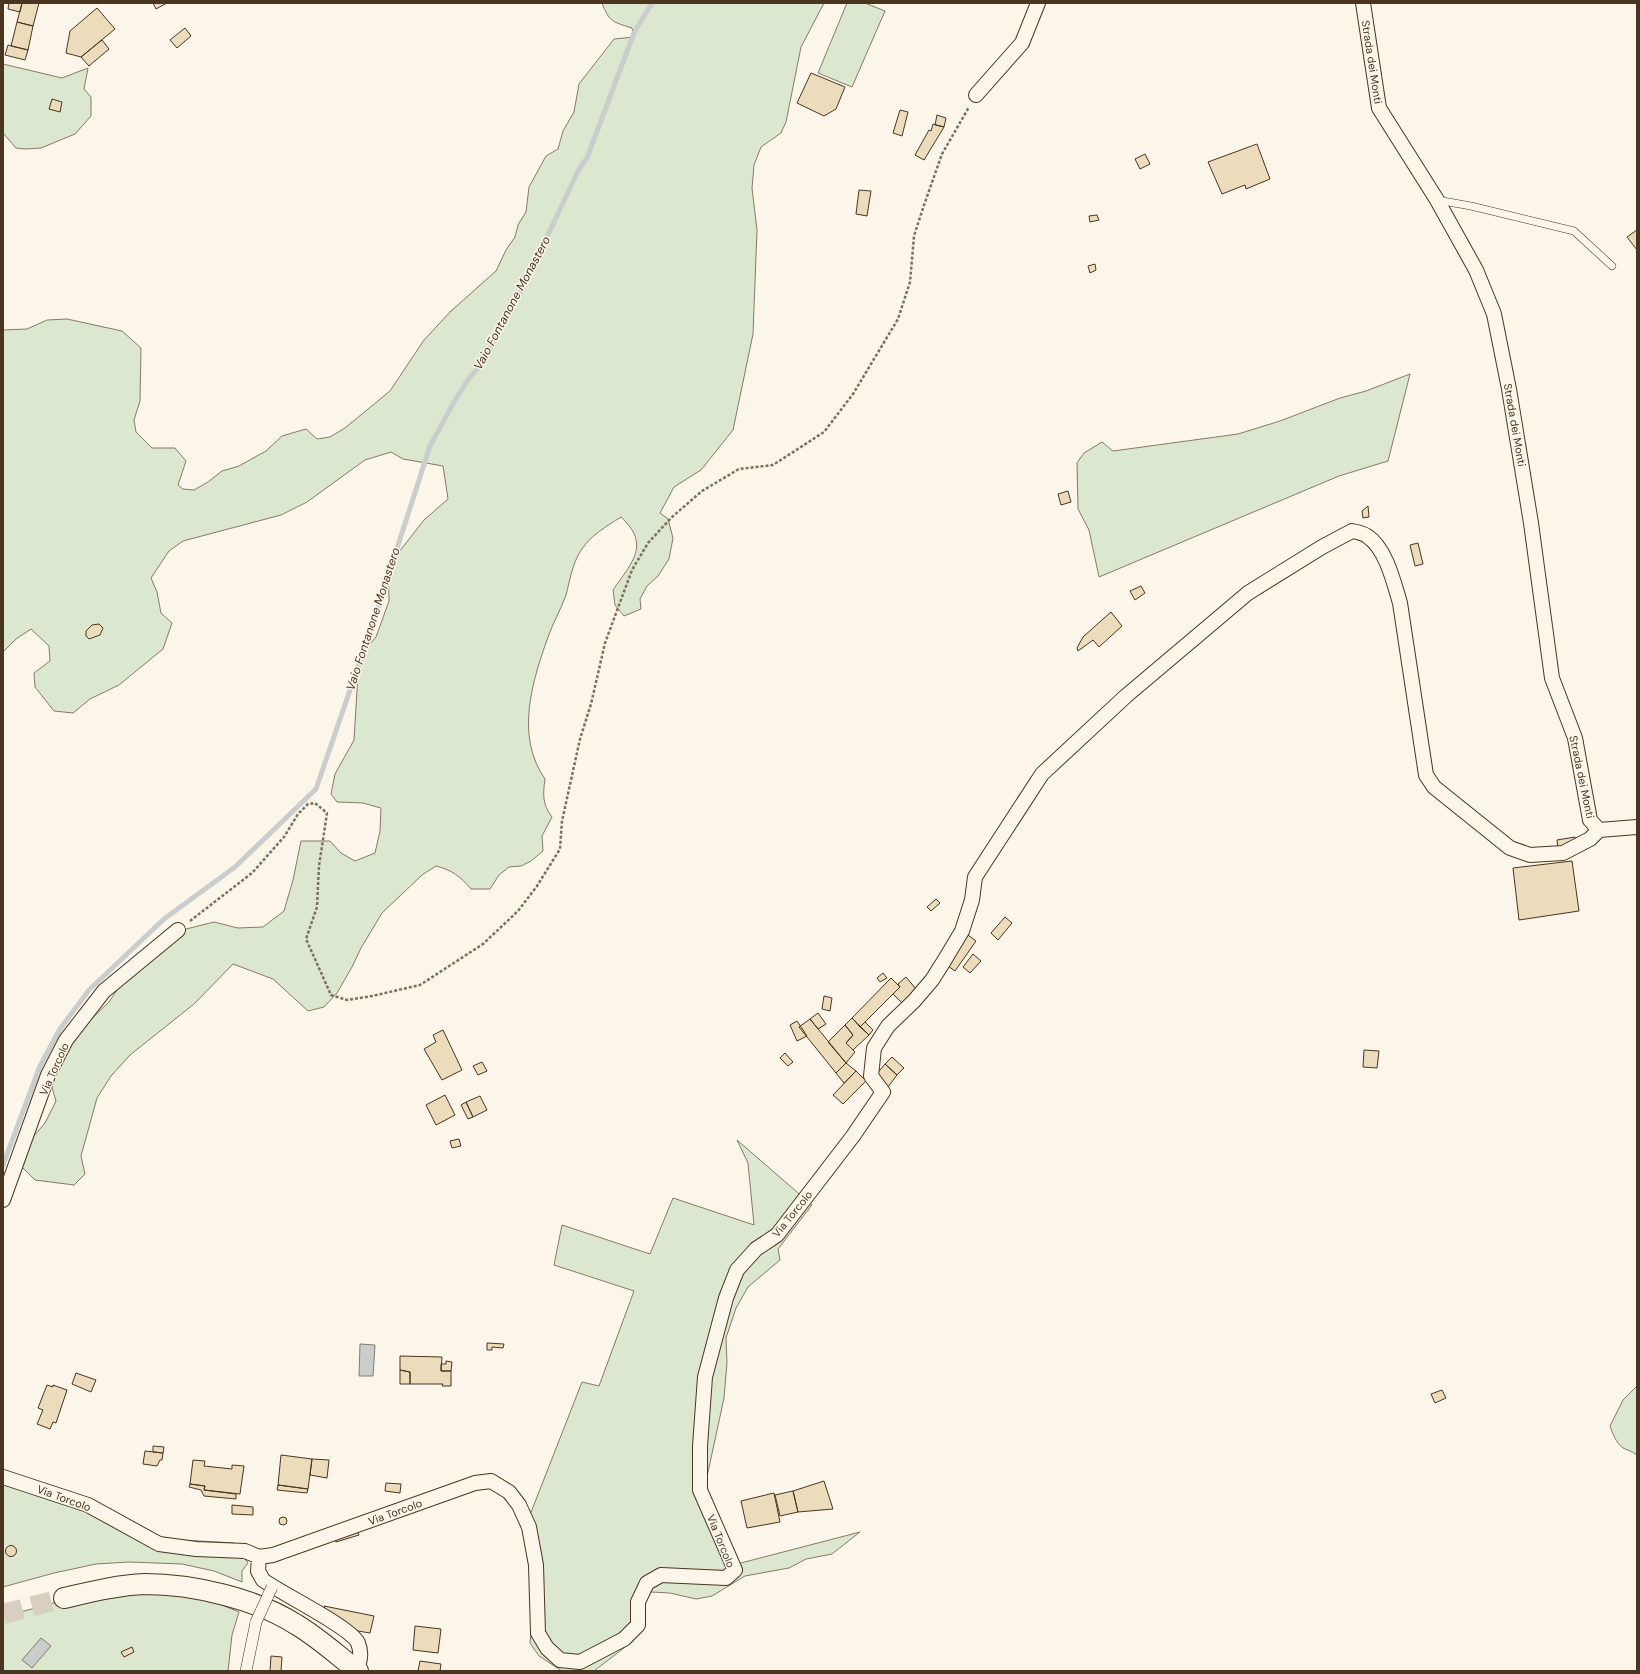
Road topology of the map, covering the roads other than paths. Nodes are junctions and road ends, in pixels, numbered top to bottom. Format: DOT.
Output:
graph roads {
  1 [pos="1038,3"];
  2 [pos="1364,3"];
  3 [pos="976,95"];
  4 [pos="1437,200"];
  5 [pos="1612,266"];
  6 [pos="1637,827"];
  7 [pos="1598,830"];
  8 [pos="178,930"];
  9 [pos="3,1200"];
  10 [pos="3,1478"];
  11 [pos="259,1557"];
  12 [pos="272,1587"];
  13 [pos="64,1598"];
  14 [pos="246,1671"];
  15 [pos="358,1671"];
  1 -- 3 [label="street"];
  2 -- 4 [label="street, Strada dei Monti"];
  4 -- 5 [label="lane"];
  4 -- 7 [label="street, Strada dei Monti"];
  6 -- 7 [label="street, Strada dei Monti"];
  7 -- 11 [label="street, Via Torcolo"];
  8 -- 9 [label="street, Via Torcolo"];
  10 -- 11 [label="street, Via Torcolo"];
  11 -- 12 [label="street"];
  12 -- 14 [label="street, bridge"];
  12 -- 15 [label="street"];
  13 -- 15 [label="main road"];
}
